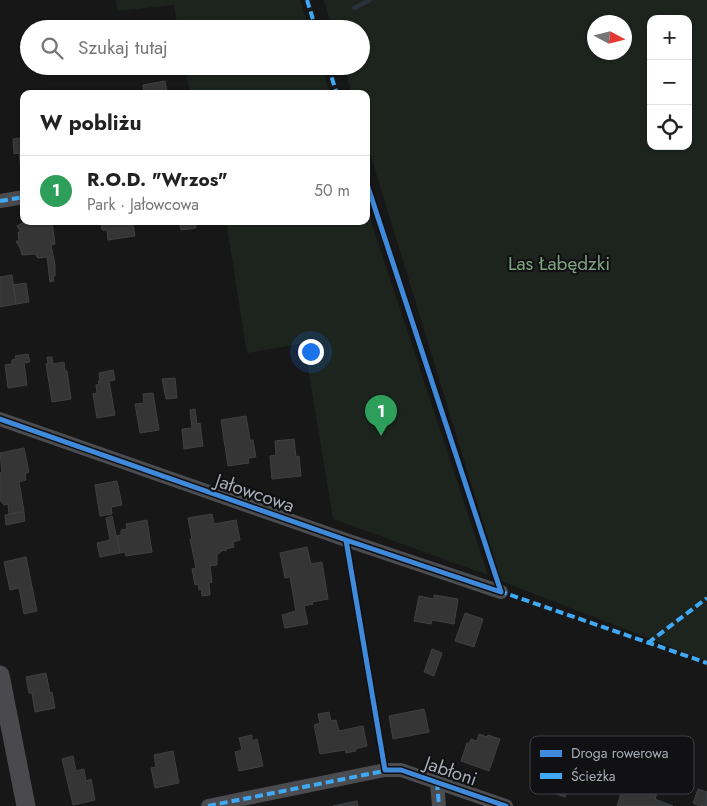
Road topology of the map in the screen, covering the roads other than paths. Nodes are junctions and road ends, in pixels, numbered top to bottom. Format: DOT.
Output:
graph roads {
  1 [pos="20,198"];
  2 [pos="0,201"];
  3 [pos="0,419"];
  4 [pos="501,592"];
  5 [pos="0,675"];
  6 [pos="438,782"];
  7 [pos="26,806"];
  8 [pos="208,806"];
  9 [pos="439,806"];
  10 [pos="506,806"];
  1 -- 2 [label="street"];
  3 -- 4 [label="street, Jałowcowa"];
  5 -- 7 [label="street"];
  6 -- 8 [label="street, Jabłoni"];
  6 -- 9 [label="street"];
  6 -- 10 [label="street, Jabłoni"];
}
